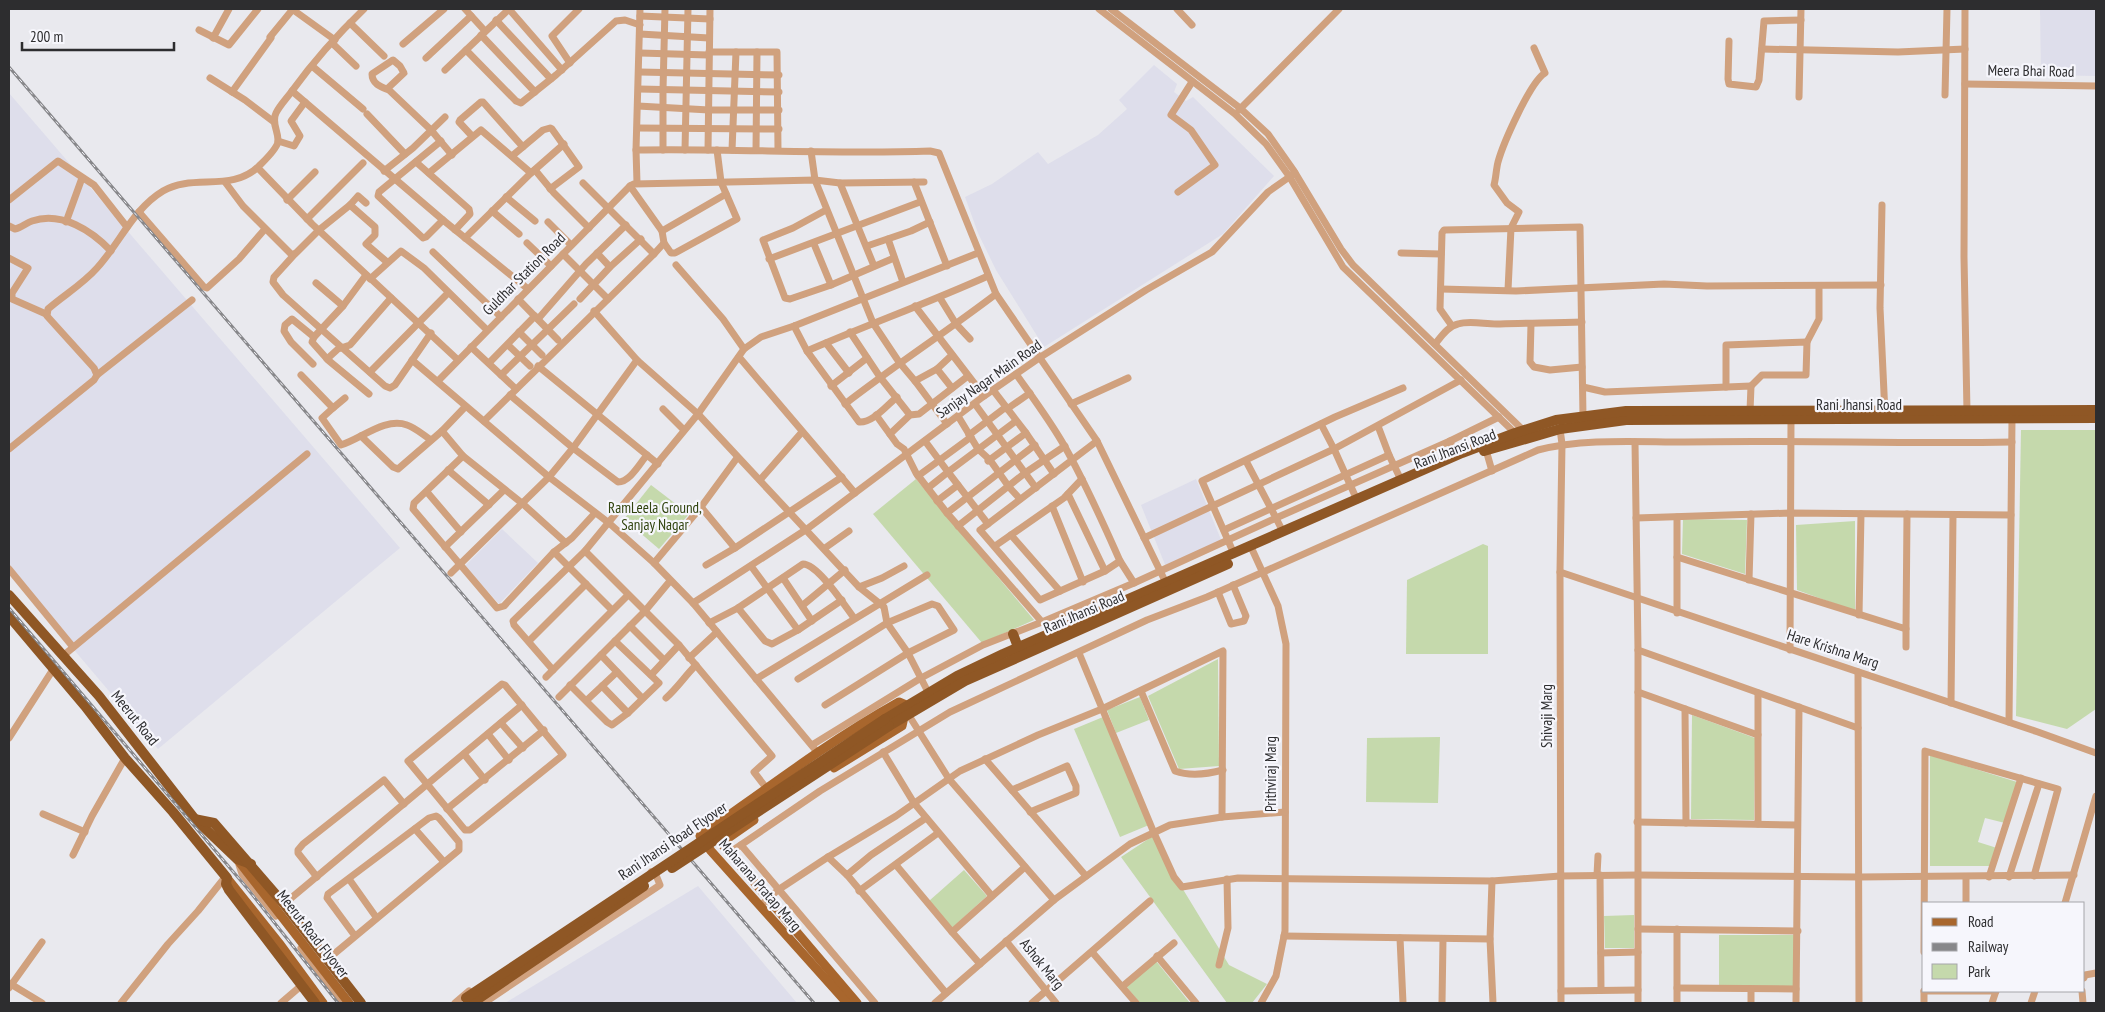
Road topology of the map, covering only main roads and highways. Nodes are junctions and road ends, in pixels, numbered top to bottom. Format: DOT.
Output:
graph roads {
  1 [pos="2096,410"];
  2 [pos="1751,416"];
  3 [pos="1885,416"];
  4 [pos="2096,418"];
  5 [pos="1456,459"];
  6 [pos="1252,550"];
  7 [pos="9,595"];
  8 [pos="9,616"];
  9 [pos="1070,630"];
  10 [pos="1012,634"];
  11 [pos="1053,637"];
  12 [pos="1018,648"];
  13 [pos="906,712"];
  14 [pos="194,818"];
  15 [pos="185,827"];
  16 [pos="722,843"];
  17 [pos="711,851"];
  18 [pos="237,859"];
  19 [pos="251,864"];
  20 [pos="226,877"];
  21 [pos="463,1002"];
  22 [pos="315,1003"];
  23 [pos="323,1003"];
  24 [pos="349,1003"];
  25 [pos="361,1003"];
  26 [pos="847,1003"];
  27 [pos="858,1003"];
  1 -- 3 [label="highway, Rani Jhansi Road"];
  2 -- 3 [label="highway, Rani Jhansi Road"];
  2 -- 5 [label="highway, Rani Jhansi Road"];
  2 -- 5 [label="highway, Rani Jhansi Road"];
  3 -- 4 [label="highway, Rani Jhansi Road"];
  5 -- 6 [label="highway, Rani Jhansi Road"];
  5 -- 6 [label="highway, Rani Jhansi Road"];
  6 -- 9 [label="highway, Rani Jhansi Road"];
  6 -- 9 [label="highway, Rani Jhansi Road"];
  7 -- 14 [label="highway, Meerut Road"];
  8 -- 15 [label="highway"];
  9 -- 11 [label="highway, Rani Jhansi Road"];
  10 -- 12 [label="highway"];
  11 -- 12 [label="highway, Rani Jhansi Road"];
  11 -- 13 [label="highway, Rani Jhansi Road"];
  12 -- 13 [label="highway, Rani Jhansi Road"];
  13 -- 16 [label="main road, Maharana Pratap Marg"];
  13 -- 17 [label="main road, Maharana Pratap Marg"];
  13 -- 21 [label="highway, Rani Jhansi Road Flyover, bridge"];
  14 -- 15 [label="highway"];
  14 -- 18 [label="highway, Meerut Road"];
  14 -- 19 [label="highway"];
  15 -- 20 [label="highway"];
  16 -- 17 [label="main road"];
  16 -- 27 [label="main road, Maharana Pratap Marg"];
  17 -- 26 [label="main road, Maharana Pratap Marg"];
  18 -- 19 [label="highway"];
  18 -- 24 [label="main road, Meerut Road Flyover"];
  19 -- 25 [label="highway"];
  20 -- 22 [label="highway"];
  20 -- 23 [label="main road"];
}
